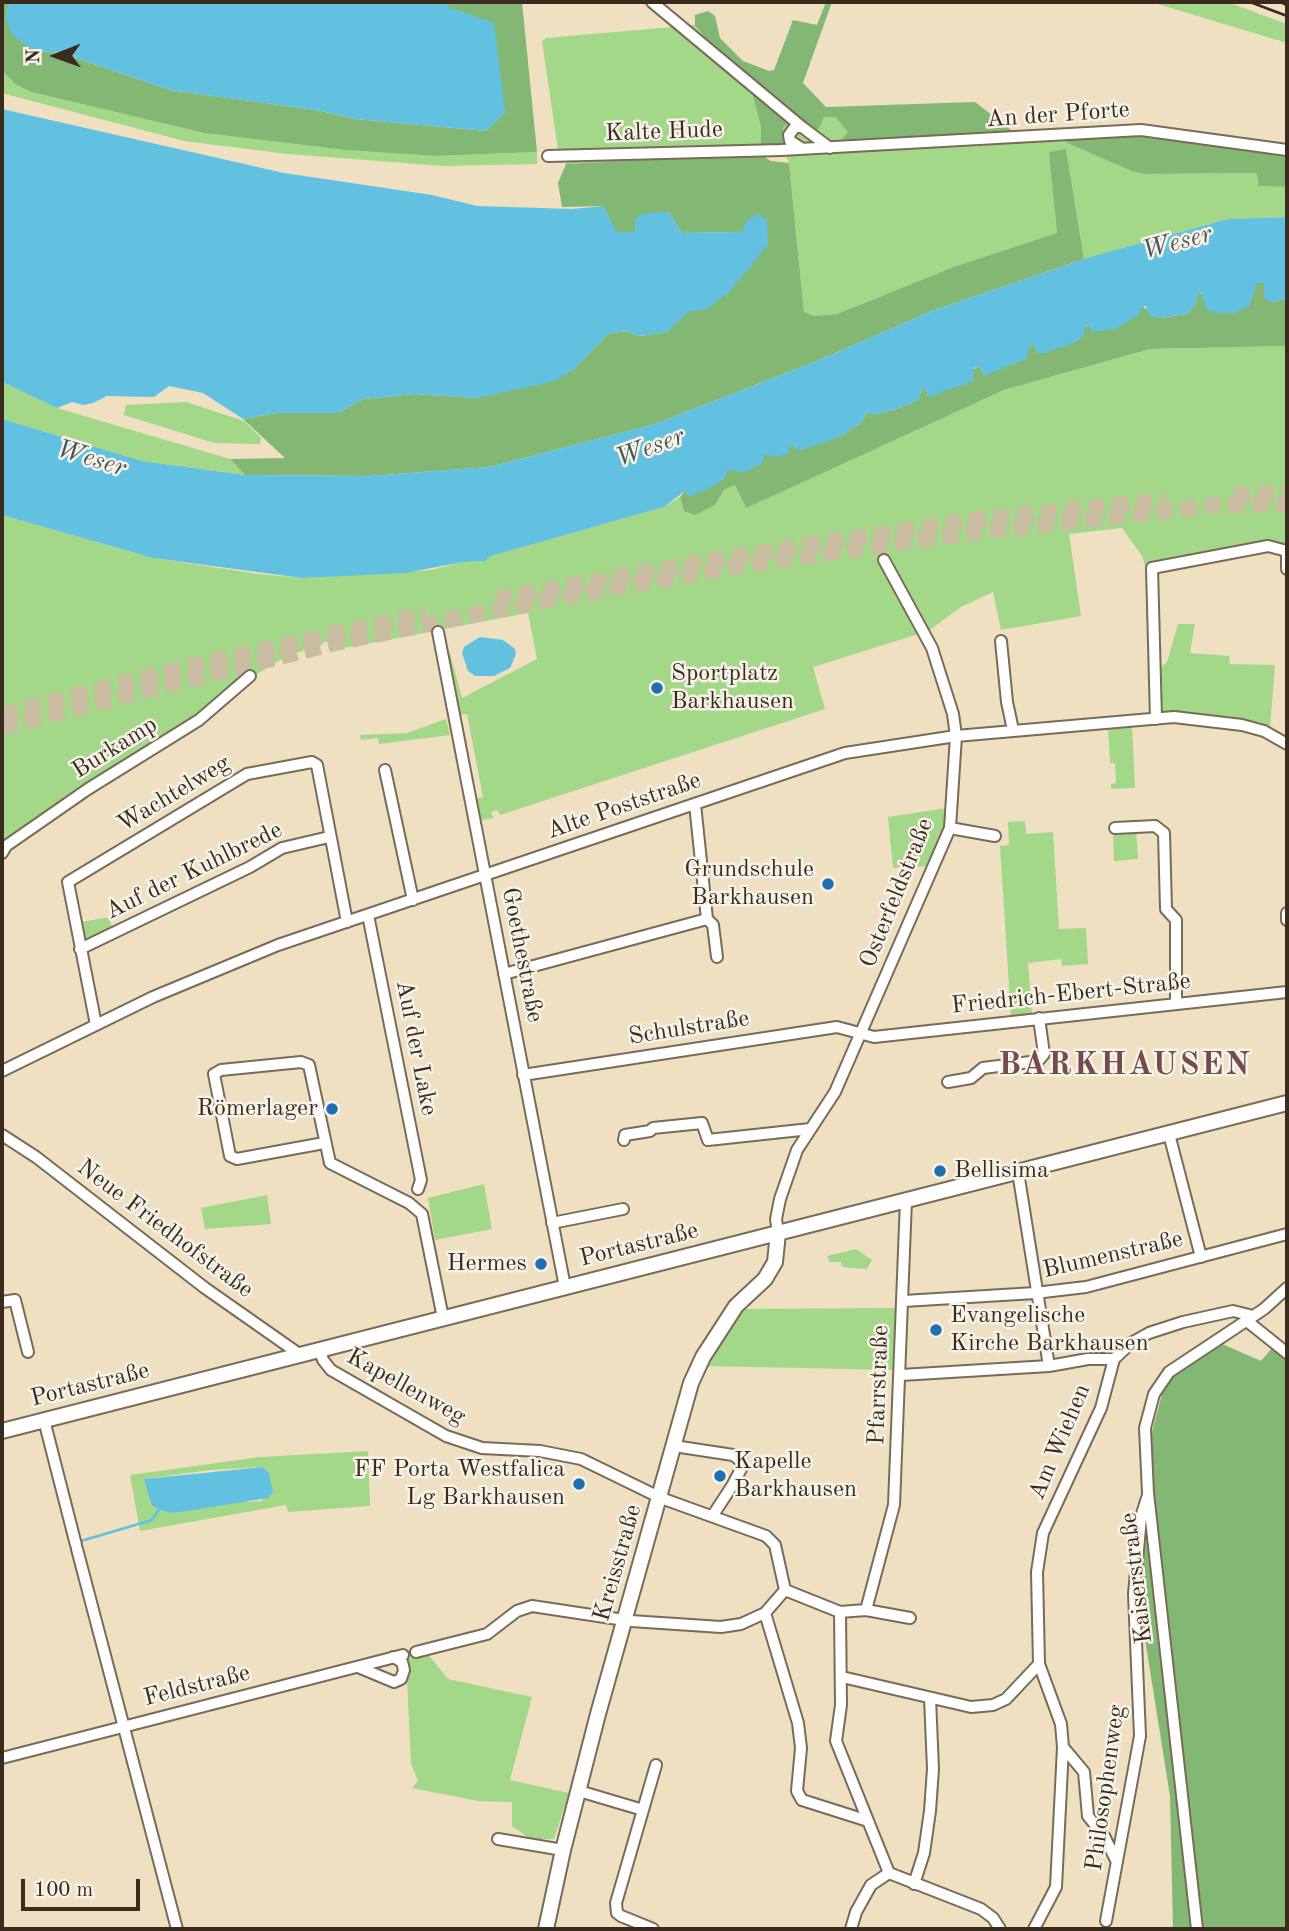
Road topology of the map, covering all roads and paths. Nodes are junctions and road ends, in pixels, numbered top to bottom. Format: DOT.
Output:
graph roads {
  1 [pos="652,2"];
  2 [pos="802,127"];
  3 [pos="830,148"];
  4 [pos="802,149"];
  5 [pos="781,150"];
  6 [pos="1287,150"];
  7 [pos="548,156"];
  8 [pos="1287,551"];
  9 [pos="884,560"];
  10 [pos="1287,569"];
  11 [pos="438,632"];
  12 [pos="1001,641"];
  13 [pos="250,676"];
  14 [pos="1156,719"];
  15 [pos="1013,730"];
  16 [pos="956,736"];
  17 [pos="1287,744"];
  18 [pos="385,770"];
  19 [pos="695,804"];
  20 [pos="950,828"];
  21 [pos="1115,828"];
  22 [pos="995,836"];
  23 [pos="329,837"];
  24 [pos="2,853"];
  25 [pos="485,876"];
  26 [pos="413,901"];
  27 [pos="1287,913"];
  28 [pos="368,915"];
  29 [pos="707,919"];
  30 [pos="1287,920"];
  31 [pos="347,922"];
  32 [pos="80,949"];
  33 [pos="717,957"];
  34 [pos="504,974"];
  35 [pos="1287,992"];
  36 [pos="1176,1004"];
  37 [pos="1039,1018"];
  38 [pos="96,1025"];
  39 [pos="859,1035"];
  40 [pos="2,1071"];
  41 [pos="523,1075"];
  42 [pos="948,1082"];
  43 [pos="1287,1103"];
  44 [pos="810,1129"];
  45 [pos="1169,1134"];
  46 [pos="2,1135"];
  47 [pos="624,1140"];
  48 [pos="324,1143"];
  49 [pos="1018,1172"];
  50 [pos="418,1189"];
  51 [pos="906,1200"];
  52 [pos="623,1209"];
  53 [pos="552,1223"];
  54 [pos="778,1233"];
  55 [pos="1287,1234"];
  56 [pos="1201,1257"];
  57 [pos="565,1287"];
  58 [pos="1287,1288"];
  59 [pos="1035,1293"];
  60 [pos="904,1301"];
  61 [pos="2,1302"];
  62 [pos="443,1318"];
  63 [pos="1250,1318"];
  64 [pos="320,1351"];
  65 [pos="28,1352"];
  66 [pos="1287,1353"];
  67 [pos="302,1356"];
  68 [pos="1114,1359"];
  69 [pos="1049,1366"];
  70 [pos="901,1375"];
  71 [pos="44,1420"];
  72 [pos="2,1431"];
  73 [pos="674,1446"];
  74 [pos="1148,1493"];
  75 [pos="661,1498"];
  76 [pos="713,1516"];
  77 [pos="785,1590"];
  78 [pos="866,1610"];
  79 [pos="840,1612"];
  80 [pos="765,1613"];
  81 [pos="910,1618"];
  82 [pos="624,1620"];
  83 [pos="416,1652"];
  84 [pos="1039,1664"];
  85 [pos="356,1667"];
  86 [pos="842,1677"];
  87 [pos="930,1699"];
  88 [pos="124,1726"];
  89 [pos="1063,1747"];
  90 [pos="2,1758"];
  91 [pos="656,1765"];
  92 [pos="579,1791"];
  93 [pos="643,1810"];
  94 [pos="865,1820"];
  95 [pos="498,1839"];
  96 [pos="563,1850"];
  97 [pos="1117,1863"];
  98 [pos="889,1873"];
  99 [pos="914,1884"];
  100 [pos="621,1916"];
  101 [pos="1106,1921"];
  102 [pos="177,1929"];
  103 [pos="546,1929"];
  104 [pos="618,1929"];
  105 [pos="653,1929"];
  106 [pos="851,1929"];
  107 [pos="1000,1929"];
  108 [pos="1034,1929"];
  109 [pos="1197,1929"];
  1 -- 2 [label="street"];
  2 -- 3 [label="street"];
  2 -- 4 [label="street"];
  3 -- 4 [label="street, An der Pforte"];
  3 -- 6 [label="street, An der Pforte"];
  4 -- 5 [label="street, An der Pforte"];
  5 -- 7 [label="street, Kalte Hude"];
  8 -- 10 [label="street"];
  8 -- 14 [label="street"];
  9 -- 16 [label="street, Osterfeldstraße"];
  11 -- 25 [label="street, Goethestraße"];
  12 -- 15 [label="street"];
  13 -- 24 [label="street, Burkamp"];
  14 -- 15 [label="street, Alte Poststraße"];
  14 -- 17 [label="street, Alte Poststraße"];
  15 -- 16 [label="street, Alte Poststraße"];
  16 -- 19 [label="street, Alte Poststraße"];
  16 -- 20 [label="street, Osterfeldstraße"];
  18 -- 26 [label="street"];
  19 -- 25 [label="street, Alte Poststraße"];
  19 -- 29 [label="street"];
  20 -- 22 [label="street"];
  20 -- 39 [label="street, Osterfeldstraße"];
  21 -- 36 [label="street"];
  23 -- 31 [label="street, Wachtelweg"];
  23 -- 32 [label="street, Auf der Kuhlbrede"];
  23 -- 32 [label="street, Wachtelweg"];
  25 -- 26 [label="street, Alte Poststraße"];
  25 -- 34 [label="street, Goethestraße"];
  26 -- 28 [label="street, Alte Poststraße"];
  27 -- 30 [label="street"];
  28 -- 31 [label="street, Alte Poststraße"];
  28 -- 50 [label="street, Auf der Lake"];
  29 -- 33 [label="street"];
  29 -- 34 [label="street"];
  31 -- 38 [label="street, Alte Poststraße"];
  32 -- 38 [label="street"];
  34 -- 41 [label="street, Goethestraße"];
  35 -- 36 [label="street, Friedrich-Ebert-Straße"];
  36 -- 37 [label="street, Friedrich-Ebert-Straße"];
  37 -- 39 [label="street, Friedrich-Ebert-Straße"];
  37 -- 42 [label="street"];
  38 -- 40 [label="street, Alte Poststraße"];
  39 -- 41 [label="street, Schulstraße"];
  39 -- 44 [label="street, Osterfeldstraße"];
  41 -- 53 [label="street, Goethestraße"];
  43 -- 45 [label="main road, Portastraße"];
  44 -- 47 [label="street"];
  44 -- 54 [label="street, Osterfeldstraße"];
  45 -- 49 [label="main road, Portastraße"];
  45 -- 56 [label="street"];
  46 -- 67 [label="street, Neue Friedhofstraße"];
  48 -- 48 [label="street"];
  48 -- 62 [label="street"];
  49 -- 51 [label="main road, Portastraße"];
  49 -- 59 [label="street"];
  51 -- 54 [label="main road, Portastraße"];
  51 -- 60 [label="street, Pfarrstraße"];
  52 -- 53 [label="street"];
  53 -- 57 [label="street, Goethestraße"];
  54 -- 57 [label="main road, Portastraße"];
  54 -- 73 [label="main road, Kreisstraße"];
  55 -- 56 [label="street, Blumenstraße"];
  56 -- 59 [label="street, Blumenstraße"];
  57 -- 62 [label="main road, Portastraße"];
  58 -- 63 [label="street, Kaiserstraße"];
  59 -- 60 [label="street, Blumenstraße"];
  59 -- 69 [label="street"];
  60 -- 70 [label="street, Pfarrstraße"];
  61 -- 65 [label="street"];
  62 -- 64 [label="main road, Portastraße"];
  63 -- 66 [label="street"];
  63 -- 68 [label="street, Am Wiehen"];
  63 -- 74 [label="street, Kaiserstraße"];
  64 -- 67 [label="main road, Portastraße"];
  64 -- 75 [label="street, Kapellenweg"];
  67 -- 71 [label="main road, Portastraße"];
  68 -- 69 [label="street"];
  68 -- 84 [label="street, Am Wiehen"];
  69 -- 70 [label="street"];
  70 -- 78 [label="street, Pfarrstraße"];
  71 -- 72 [label="main road, Portastraße"];
  71 -- 88 [label="street"];
  73 -- 75 [label="main road, Kreisstraße"];
  73 -- 76 [label="street"];
  74 -- 97 [label="street, Philosophenweg"];
  74 -- 109 [label="street, Kaiserstraße"];
  75 -- 76 [label="street, Kapellenweg"];
  75 -- 82 [label="main road, Kreisstraße"];
  76 -- 77 [label="street, Kapellenweg"];
  77 -- 79 [label="street"];
  77 -- 80 [label="street"];
  78 -- 79 [label="street"];
  78 -- 81 [label="street"];
  79 -- 86 [label="street"];
  80 -- 82 [label="street"];
  80 -- 94 [label="street"];
  82 -- 83 [label="street"];
  82 -- 92 [label="main road, Kreisstraße"];
  84 -- 87 [label="street"];
  84 -- 89 [label="street"];
  85 -- 85 [label="street, Feldstraße"];
  85 -- 88 [label="street, Feldstraße"];
  86 -- 87 [label="street"];
  86 -- 94 [label="street"];
  87 -- 99 [label="street"];
  88 -- 90 [label="street, Feldstraße"];
  88 -- 102 [label="street"];
  89 -- 97 [label="street"];
  89 -- 108 [label="street"];
  91 -- 93 [label="street"];
  92 -- 93 [label="street"];
  92 -- 96 [label="main road, Kreisstraße"];
  93 -- 100 [label="street"];
  94 -- 98 [label="street"];
  95 -- 96 [label="street"];
  96 -- 103 [label="main road, Kreisstraße"];
  97 -- 101 [label="street, Philosophenweg"];
  98 -- 99 [label="street"];
  98 -- 106 [label="street"];
  99 -- 107 [label="street"];
  100 -- 104 [label="street"];
  100 -- 105 [label="street"];
}
